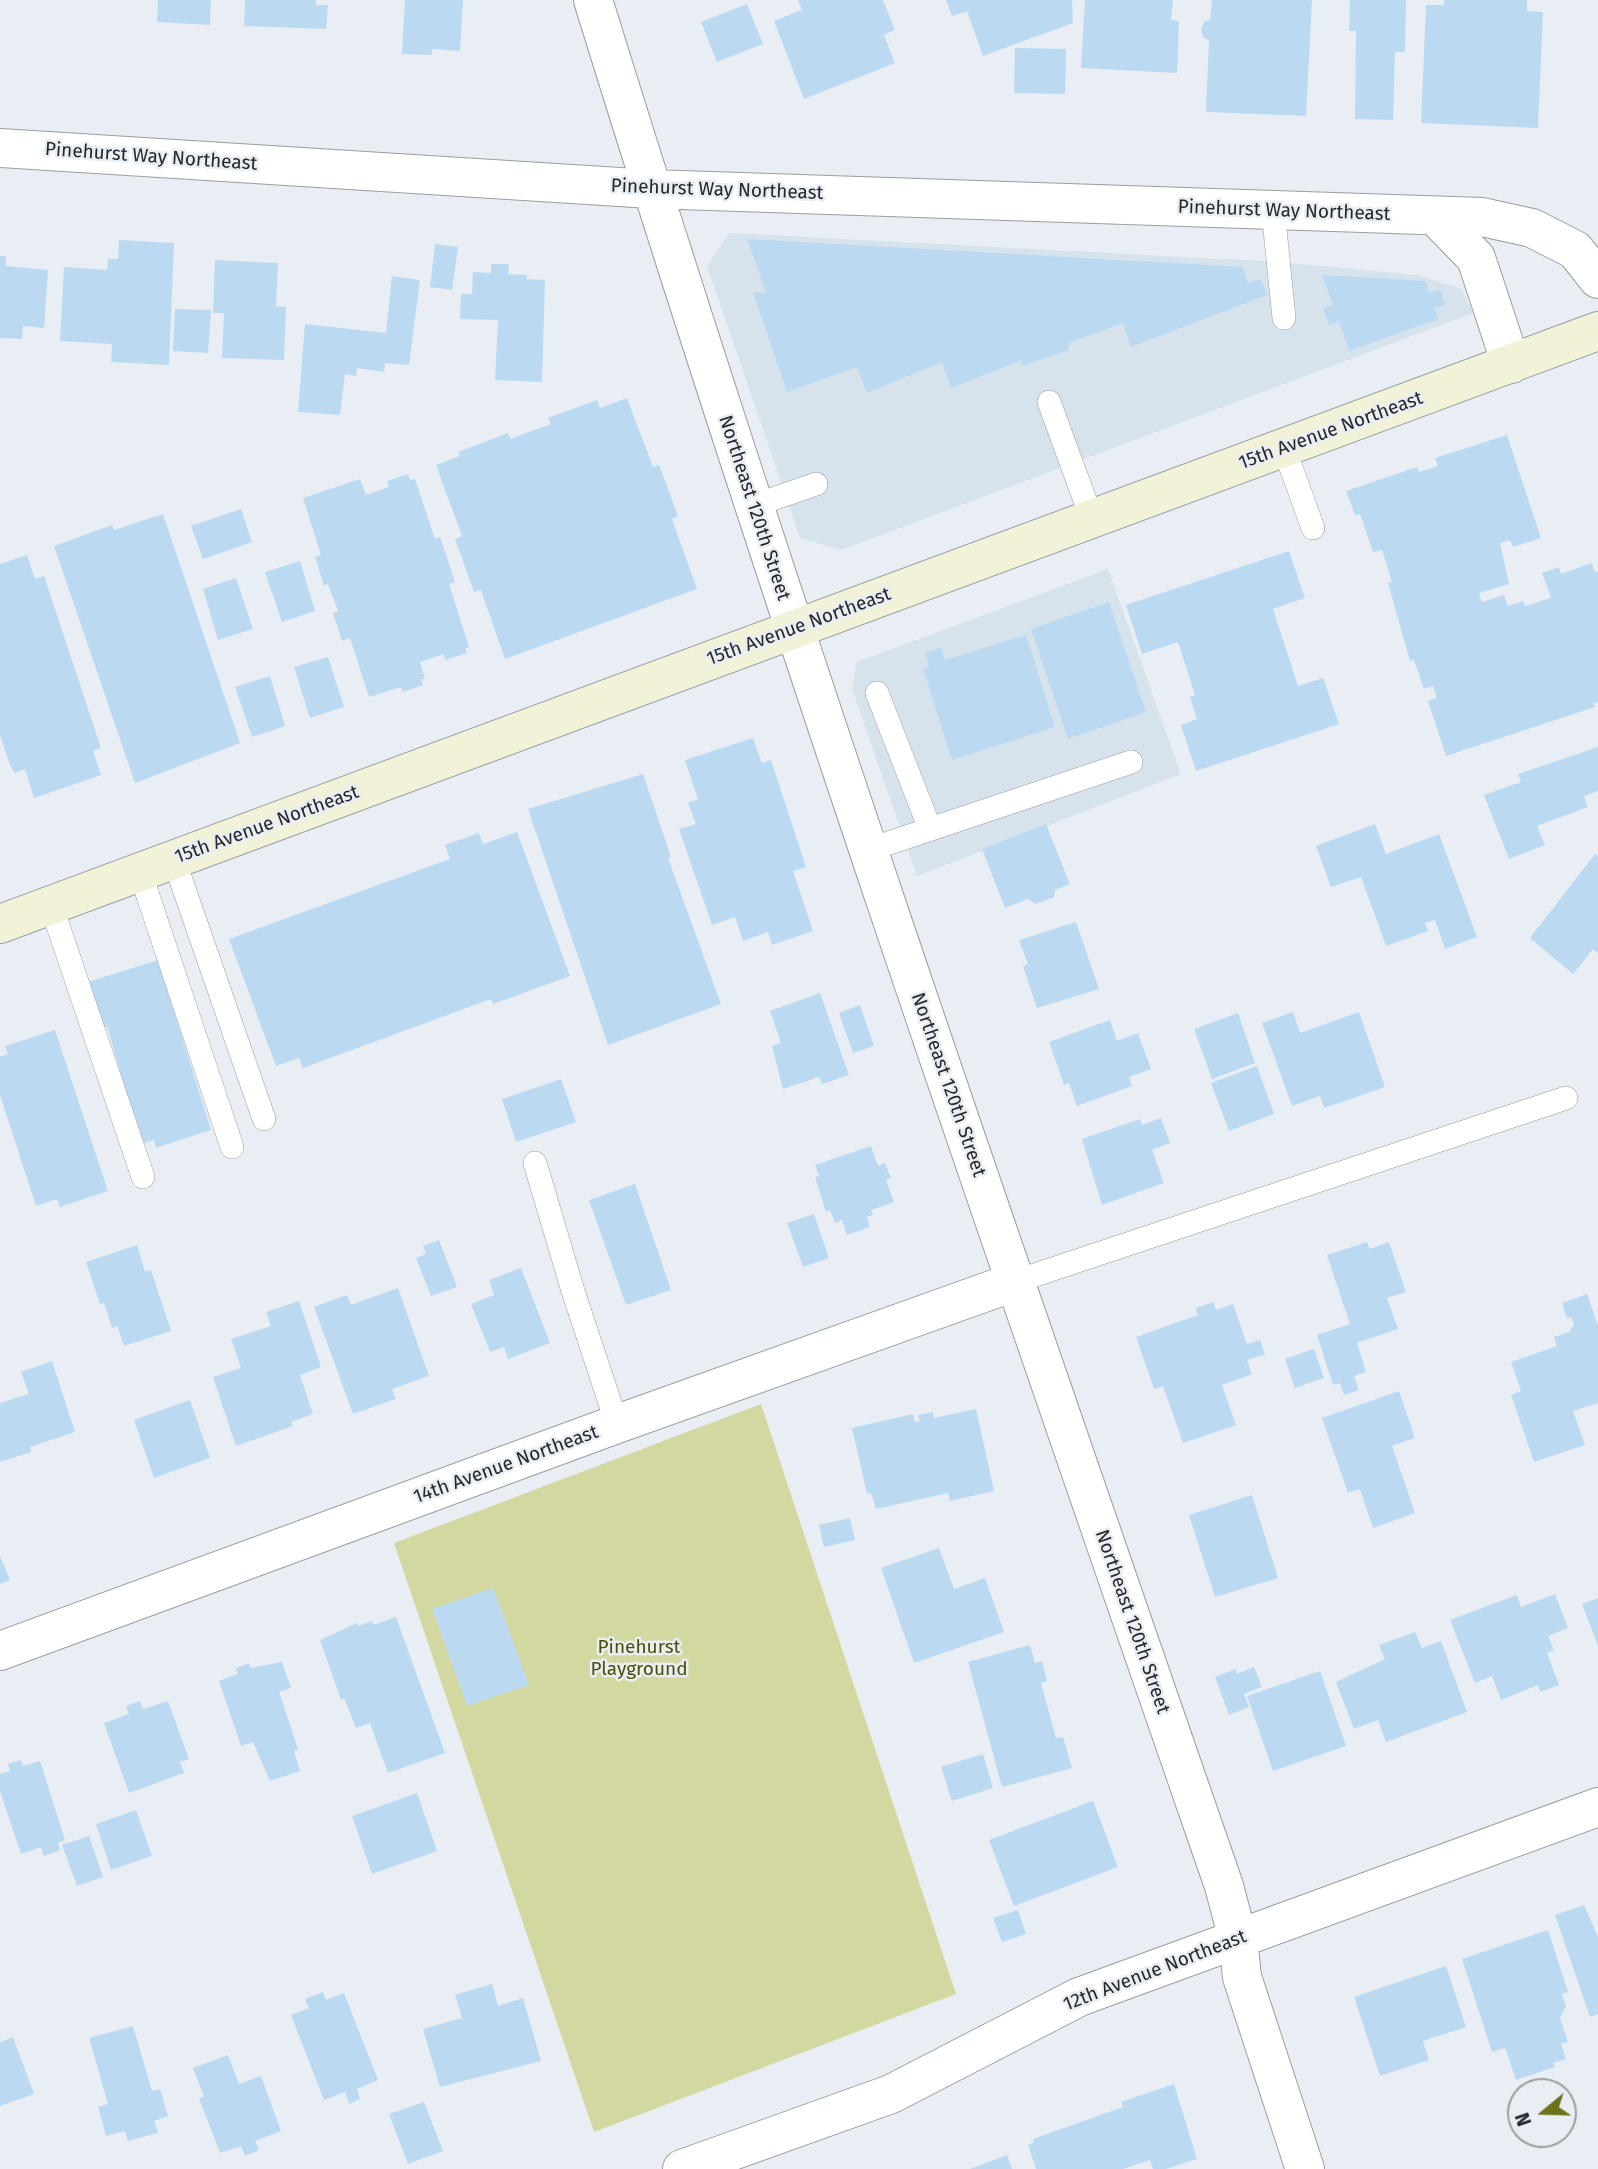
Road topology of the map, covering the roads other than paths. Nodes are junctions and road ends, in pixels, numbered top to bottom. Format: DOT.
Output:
graph roads {
  1 [pos="593,0"];
  2 [pos="0,148"];
  3 [pos="651,189"];
  4 [pos="1273,210"];
  5 [pos="1435,216"];
  6 [pos="1598,279"];
  7 [pos="1284,318"];
  8 [pos="1598,331"];
  9 [pos="1511,364"];
  10 [pos="1049,401"];
  11 [pos="1284,448"];
  12 [pos="816,484"];
  13 [pos="753,506"];
  14 [pos="1092,519"];
  15 [pos="1313,528"];
  16 [pos="794,629"];
  17 [pos="877,693"];
  18 [pos="1131,762"];
  19 [pos="930,829"];
  20 [pos="868,850"];
  21 [pos="157,866"];
  22 [pos="51,905"];
  23 [pos="0,924"];
  24 [pos="1566,1098"];
  25 [pos="264,1119"];
  26 [pos="232,1147"];
  27 [pos="535,1163"];
  28 [pos="143,1177"];
  29 [pos="1014,1282"];
  30 [pos="617,1423"];
  31 [pos="0,1651"];
  32 [pos="1598,1807"];
  33 [pos="1238,1939"];
  34 [pos="706,2165"];
  35 [pos="1306,2169"];
  1 -- 3 [label="street, Northeast 120th Street"];
  2 -- 3 [label="street, Pinehurst Way Northeast"];
  3 -- 4 [label="street, Pinehurst Way Northeast"];
  3 -- 13 [label="street, Northeast 120th Street"];
  4 -- 5 [label="street, Pinehurst Way Northeast"];
  4 -- 7 [label="lane"];
  5 -- 6 [label="street, Pinehurst Way Northeast"];
  5 -- 9 [label="street"];
  8 -- 9 [label="main road, 15th Avenue Northeast"];
  9 -- 11 [label="main road, 15th Avenue Northeast"];
  10 -- 14 [label="lane"];
  11 -- 14 [label="main road, 15th Avenue Northeast"];
  11 -- 15 [label="lane"];
  12 -- 13 [label="lane"];
  13 -- 16 [label="street, Northeast 120th Street"];
  14 -- 16 [label="main road, 15th Avenue Northeast"];
  16 -- 20 [label="street, Northeast 120th Street"];
  16 -- 21 [label="main road, 15th Avenue Northeast"];
  17 -- 19 [label="lane"];
  18 -- 19 [label="lane"];
  19 -- 20 [label="lane"];
  20 -- 29 [label="street, Northeast 120th Street"];
  21 -- 22 [label="main road, 15th Avenue Northeast"];
  21 -- 25 [label="lane"];
  21 -- 26 [label="lane"];
  22 -- 23 [label="main road, 15th Avenue Northeast"];
  22 -- 28 [label="lane"];
  24 -- 29 [label="lane"];
  27 -- 30 [label="lane"];
  29 -- 30 [label="street, 14th Avenue Northeast"];
  29 -- 33 [label="street, Northeast 120th Street"];
  30 -- 31 [label="street, 14th Avenue Northeast"];
  32 -- 33 [label="street, 12th Avenue Northeast"];
  33 -- 34 [label="street, 12th Avenue Northeast"];
  33 -- 35 [label="street, Northeast 120th Street"];
}
